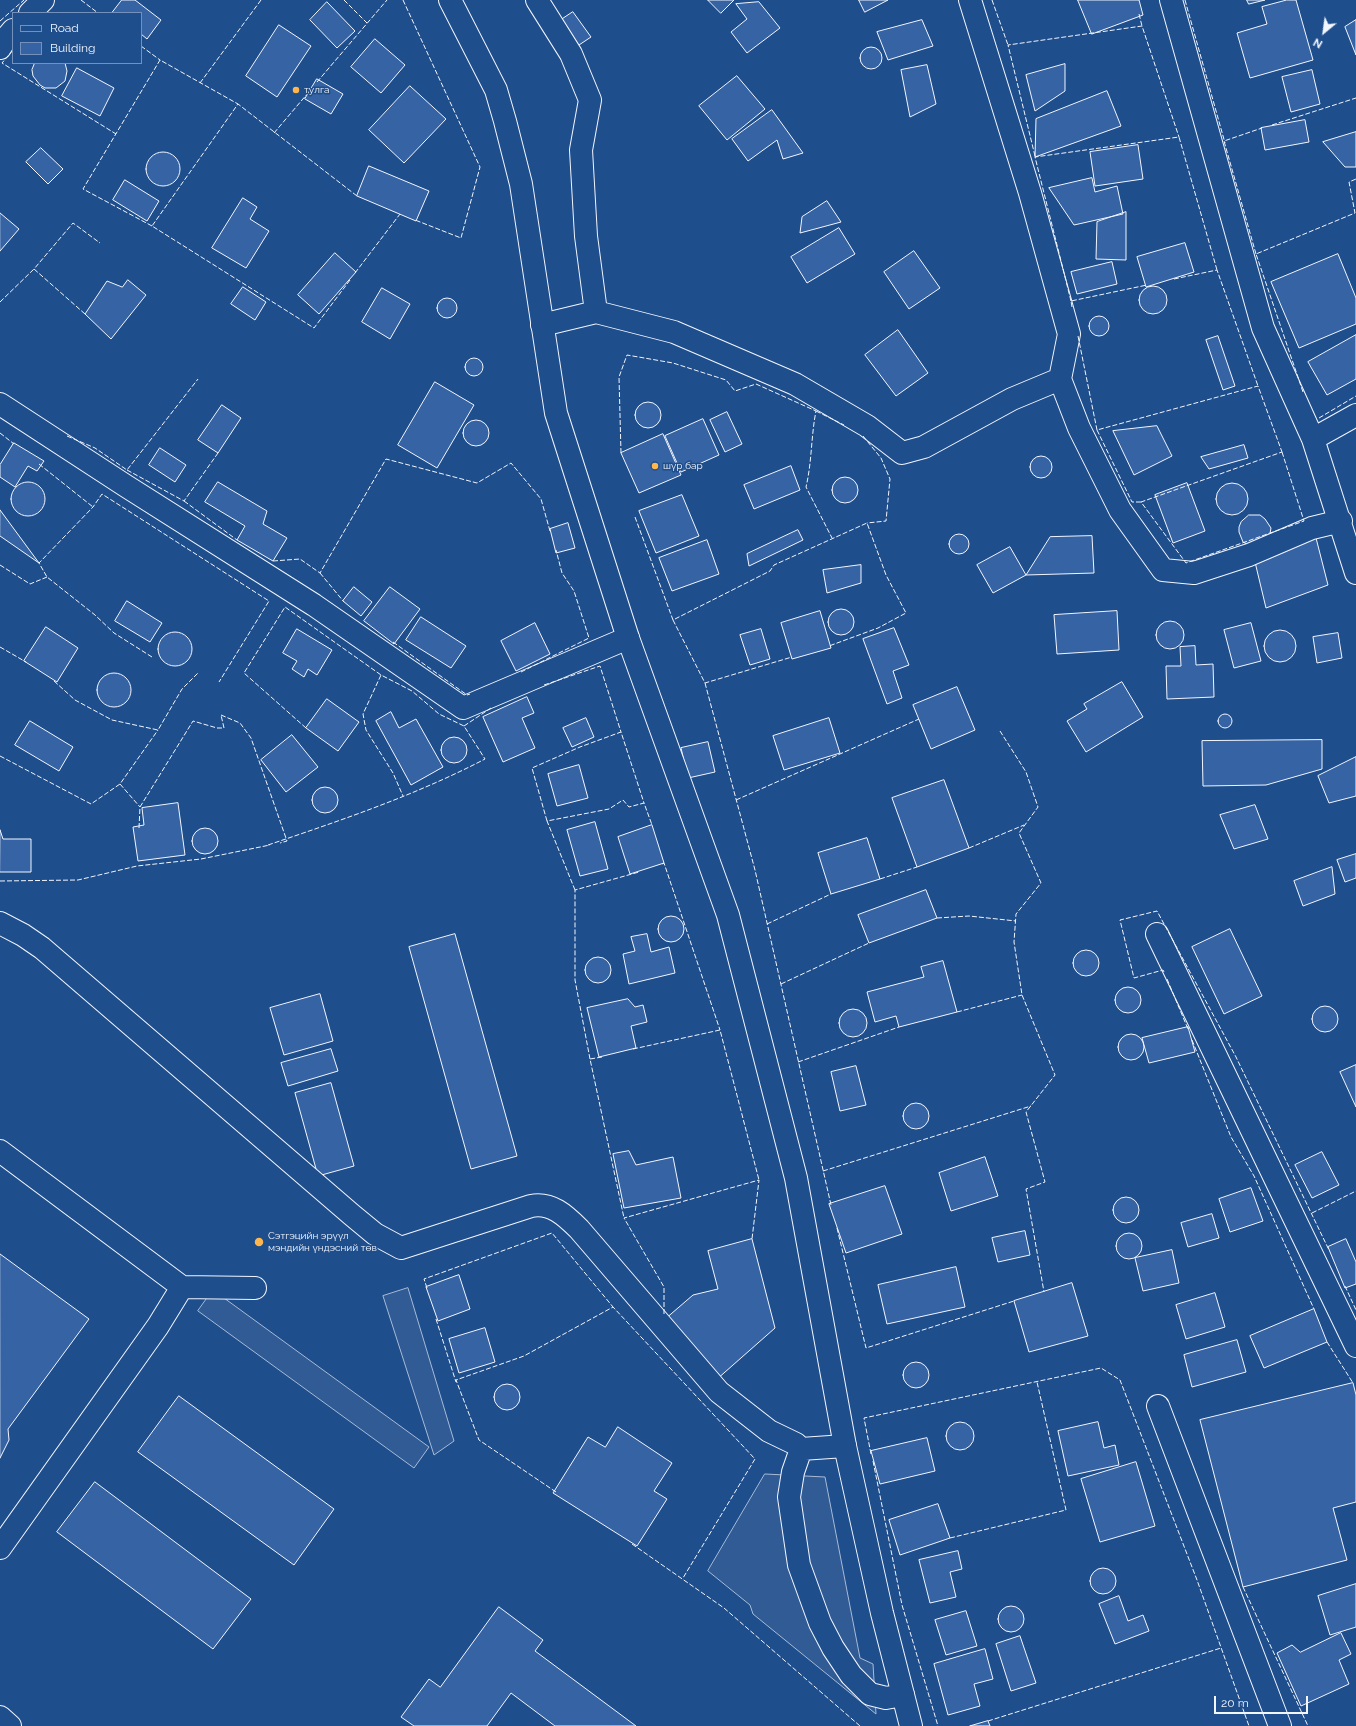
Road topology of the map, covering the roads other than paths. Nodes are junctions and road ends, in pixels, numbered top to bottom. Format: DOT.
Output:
graph roads {
  1 [pos="43,0"];
  2 [pos="450,0"];
  3 [pos="537,0"];
  4 [pos="970,0"];
  5 [pos="1171,0"];
  6 [pos="31,12"];
  7 [pos="12,31"];
  8 [pos="0,48"];
  9 [pos="596,312"];
  10 [pos="542,325"];
  11 [pos="1060,379"];
  12 [pos="0,404"];
  13 [pos="1356,415"];
  14 [pos="1313,439"];
  15 [pos="1341,521"];
  16 [pos="1356,573"];
  17 [pos="628,638"];
  18 [pos="0,923"];
  19 [pos="1157,934"];
  20 [pos="0,1151"];
  21 [pos="182,1287"];
  22 [pos="255,1288"];
  23 [pos="1356,1346"];
  24 [pos="1158,1406"];
  25 [pos="845,1446"];
  26 [pos="801,1450"];
  27 [pos="0,1548"];
  28 [pos="903,1696"];
  29 [pos="0,1717"];
  30 [pos="10,1726"];
  31 [pos="910,1726"];
  32 [pos="1280,1726"];
  1 -- 6 [label="street"];
  2 -- 10 [label="street"];
  3 -- 9 [label="street"];
  4 -- 11 [label="street"];
  5 -- 14 [label="street"];
  7 -- 8 [label="street"];
  9 -- 10 [label="street"];
  9 -- 11 [label="street"];
  10 -- 17 [label="street"];
  11 -- 15 [label="street"];
  12 -- 17 [label="street"];
  13 -- 14 [label="street"];
  14 -- 15 [label="street"];
  15 -- 16 [label="street"];
  17 -- 25 [label="street"];
  18 -- 26 [label="street"];
  19 -- 23 [label="street"];
  20 -- 21 [label="street"];
  21 -- 22 [label="street"];
  21 -- 27 [label="street"];
  24 -- 32 [label="street"];
  25 -- 26 [label="street"];
  25 -- 28 [label="street"];
  26 -- 28 [label="street"];
  28 -- 31 [label="street"];
  29 -- 30 [label="street"];
}
